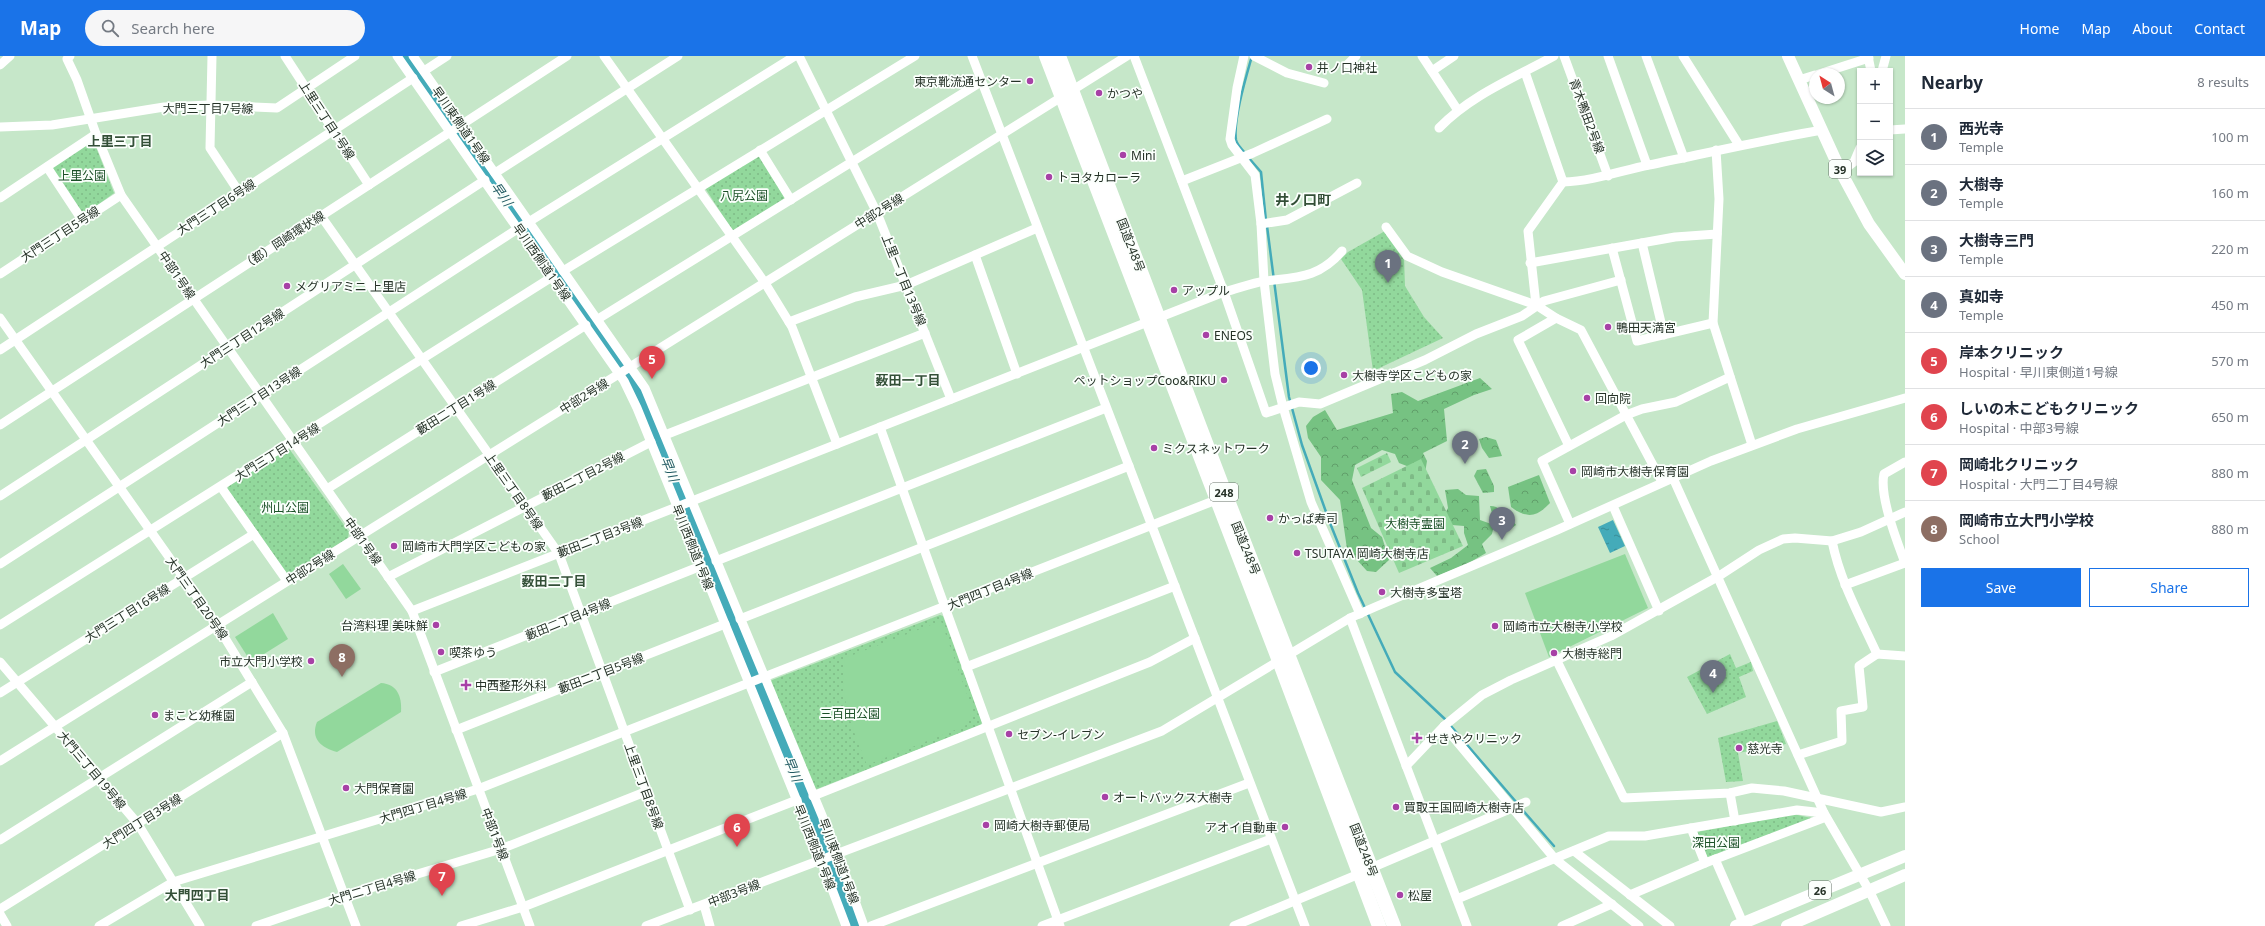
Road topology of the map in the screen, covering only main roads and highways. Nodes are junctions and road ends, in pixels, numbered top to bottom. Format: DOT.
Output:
graph roads {
  1 [pos="1046,56"];
  2 [pos="1059,56"];
  3 [pos="1788,56"];
  4 [pos="1067,94"];
  5 [pos="1905,274"];
  6 [pos="1154,319"];
  7 [pos="1284,658"];
  8 [pos="1905,856"];
  9 [pos="1365,871"];
  10 [pos="1905,875"];
  11 [pos="1740,925"];
  12 [pos="1379,926"];
  13 [pos="1394,926"];
  14 [pos="1787,926"];
  1 -- 4 [label="highway, 国道248号 / 248"];
  2 -- 4 [label="highway, 国道248号 / 248"];
  3 -- 5 [label="main road, 39"];
  4 -- 6 [label="highway, 国道248号 / 248"];
  6 -- 7 [label="highway, 国道248号 / 248"];
  6 -- 7 [label="highway, 国道248号 / 248"];
  7 -- 9 [label="highway, 国道248号 / 248"];
  8 -- 11 [label="main road, 26"];
  9 -- 12 [label="highway, 国道248号 / 248"];
  9 -- 13 [label="highway, 国道248号 / 248"];
  10 -- 14 [label="main road, 26"];
}
